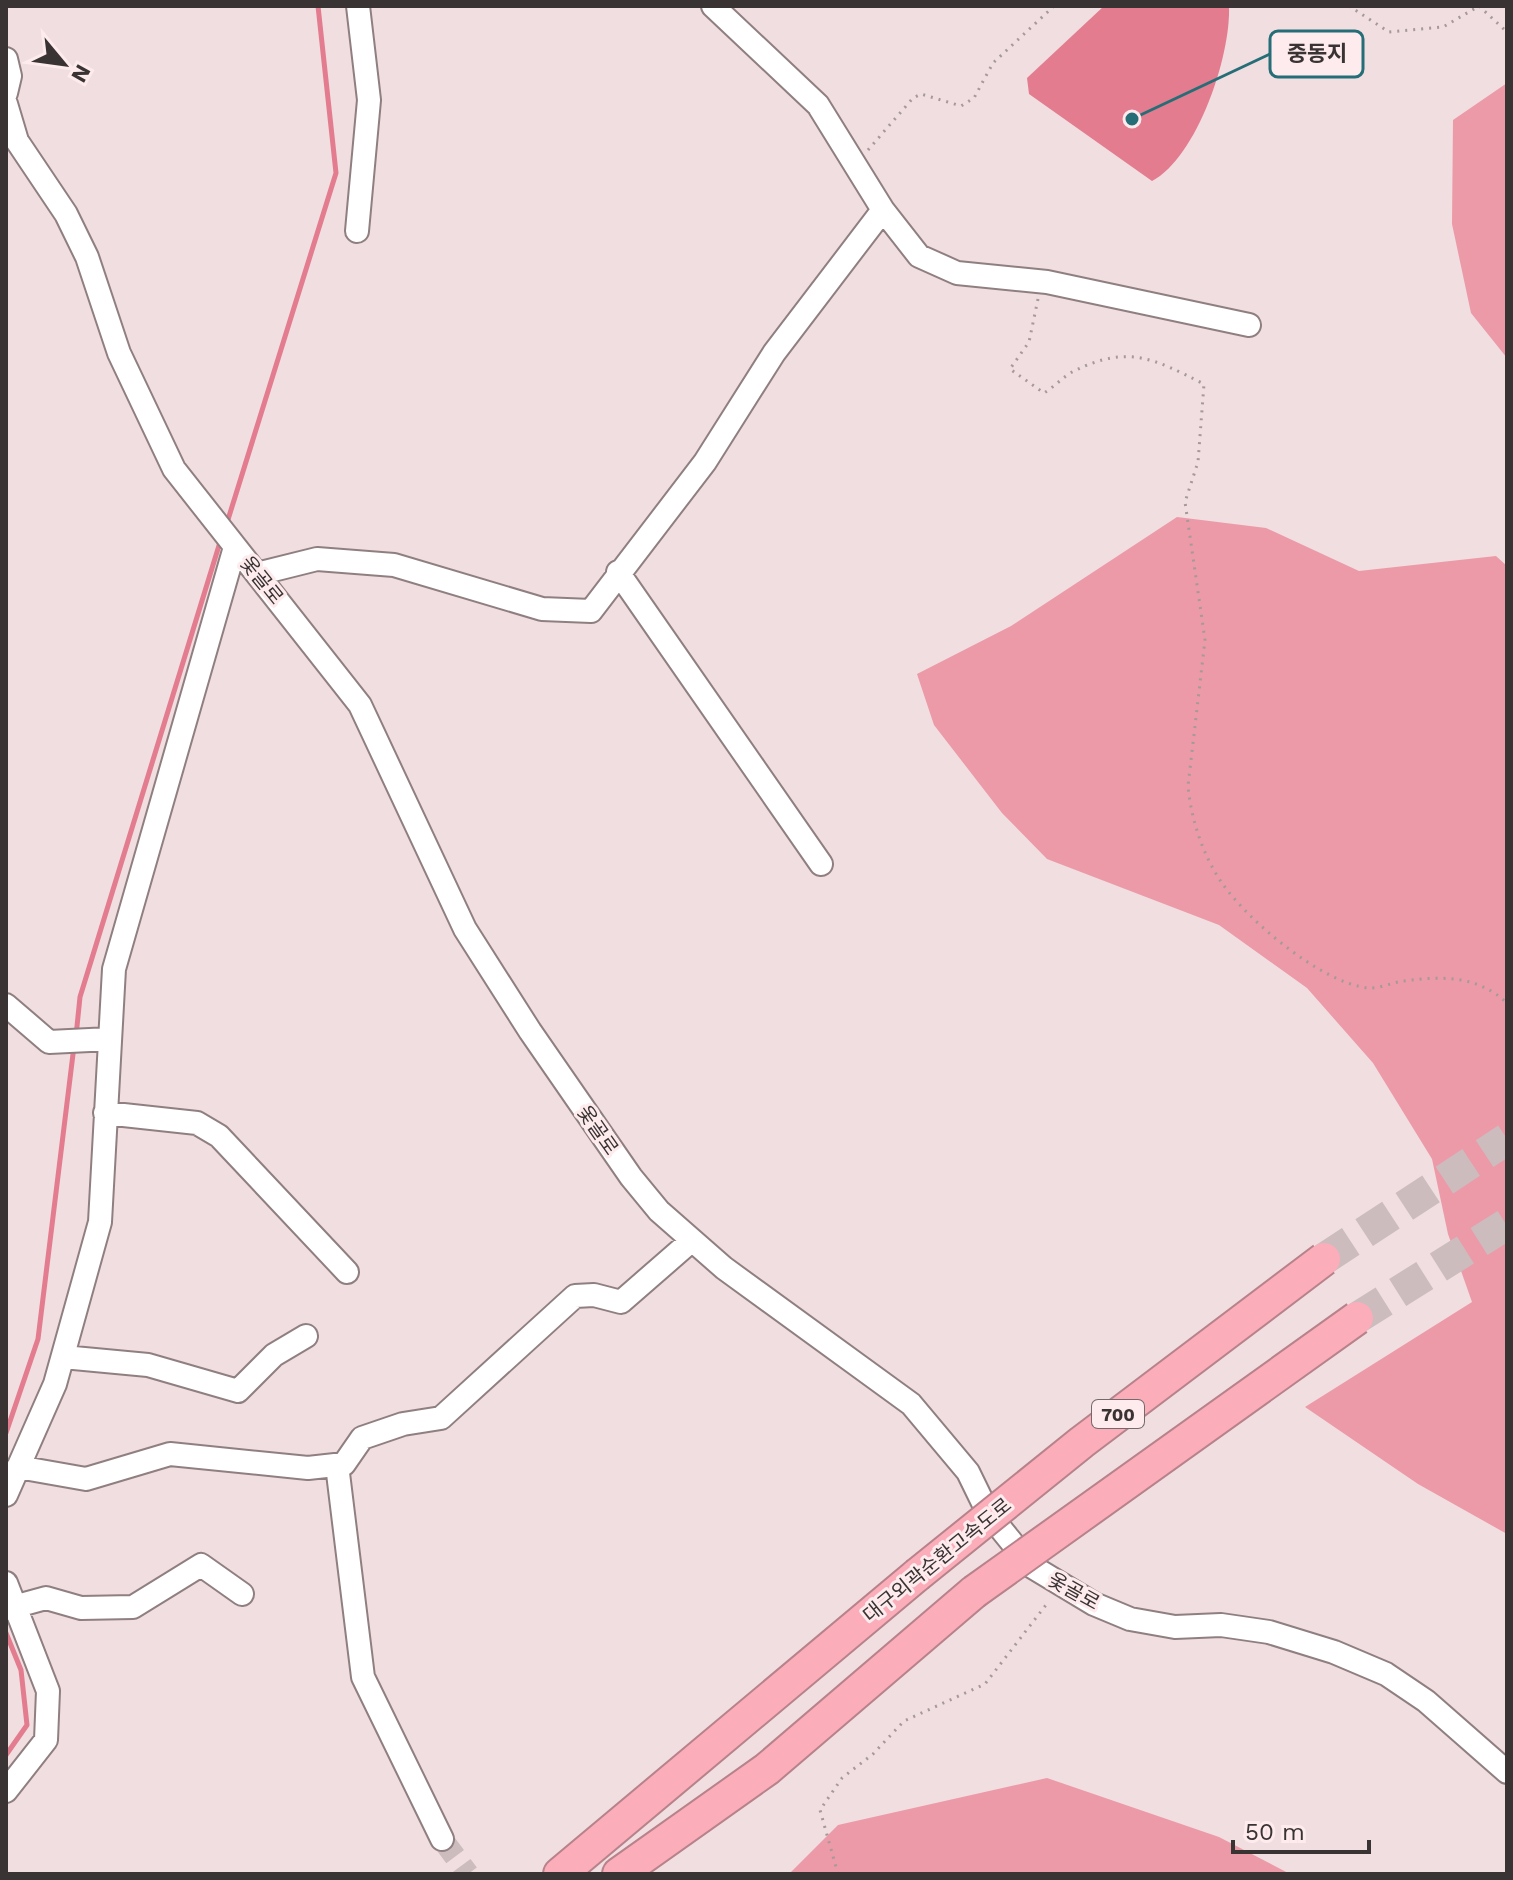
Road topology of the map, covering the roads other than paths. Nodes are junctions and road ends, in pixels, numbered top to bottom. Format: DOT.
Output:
graph roads {
  1 [pos="358,6"];
  2 [pos="713,6"];
  3 [pos="6,59"];
  4 [pos="6,93"];
  5 [pos="6,104"];
  6 [pos="11,137"];
  7 [pos="883,210"];
  8 [pos="357,231"];
  9 [pos="1249,325"];
  10 [pos="235,547"];
  11 [pos="618,572"];
  12 [pos="257,574"];
  13 [pos="821,864"];
  14 [pos="6,1005"];
  15 [pos="110,1039"];
  16 [pos="105,1113"];
  17 [pos="691,1241"];
  18 [pos="1324,1259"];
  19 [pos="347,1272"];
  20 [pos="1357,1318"];
  21 [pos="306,1336"];
  22 [pos="63,1357"];
  23 [pos="337,1465"];
  24 [pos="18,1467"];
  25 [pos="6,1495"];
  26 [pos="6,1583"];
  27 [pos="242,1594"];
  28 [pos="11,1608"];
  29 [pos="767,1769"];
  30 [pos="1507,1772"];
  31 [pos="6,1791"];
  32 [pos="442,1839"];
  33 [pos="560,1874"];
  34 [pos="619,1874"];
  35 [pos="654,1874"];
  1 -- 8 [label="street"];
  2 -- 7 [label="street"];
  3 -- 4 [label="street"];
  5 -- 6 [label="street, 옻골로"];
  6 -- 10 [label="street, 옻골로"];
  7 -- 9 [label="street"];
  7 -- 11 [label="street"];
  10 -- 12 [label="street, 옻골로"];
  10 -- 15 [label="street"];
  11 -- 12 [label="street"];
  11 -- 13 [label="street"];
  12 -- 17 [label="street, 옻골로"];
  14 -- 15 [label="street"];
  15 -- 16 [label="street"];
  16 -- 19 [label="street"];
  16 -- 22 [label="street"];
  17 -- 23 [label="street"];
  17 -- 30 [label="street, 옻골로"];
  18 -- 33 [label="highway, 대구외곽순환고속도로 / 700, bridge"];
  20 -- 29 [label="highway, bridge"];
  21 -- 22 [label="street"];
  22 -- 24 [label="street"];
  23 -- 24 [label="street"];
  23 -- 32 [label="street"];
  24 -- 25 [label="street"];
  26 -- 28 [label="street"];
  27 -- 28 [label="street"];
  28 -- 31 [label="street"];
  29 -- 34 [label="highway"];
  29 -- 35 [label="highway"];
}
